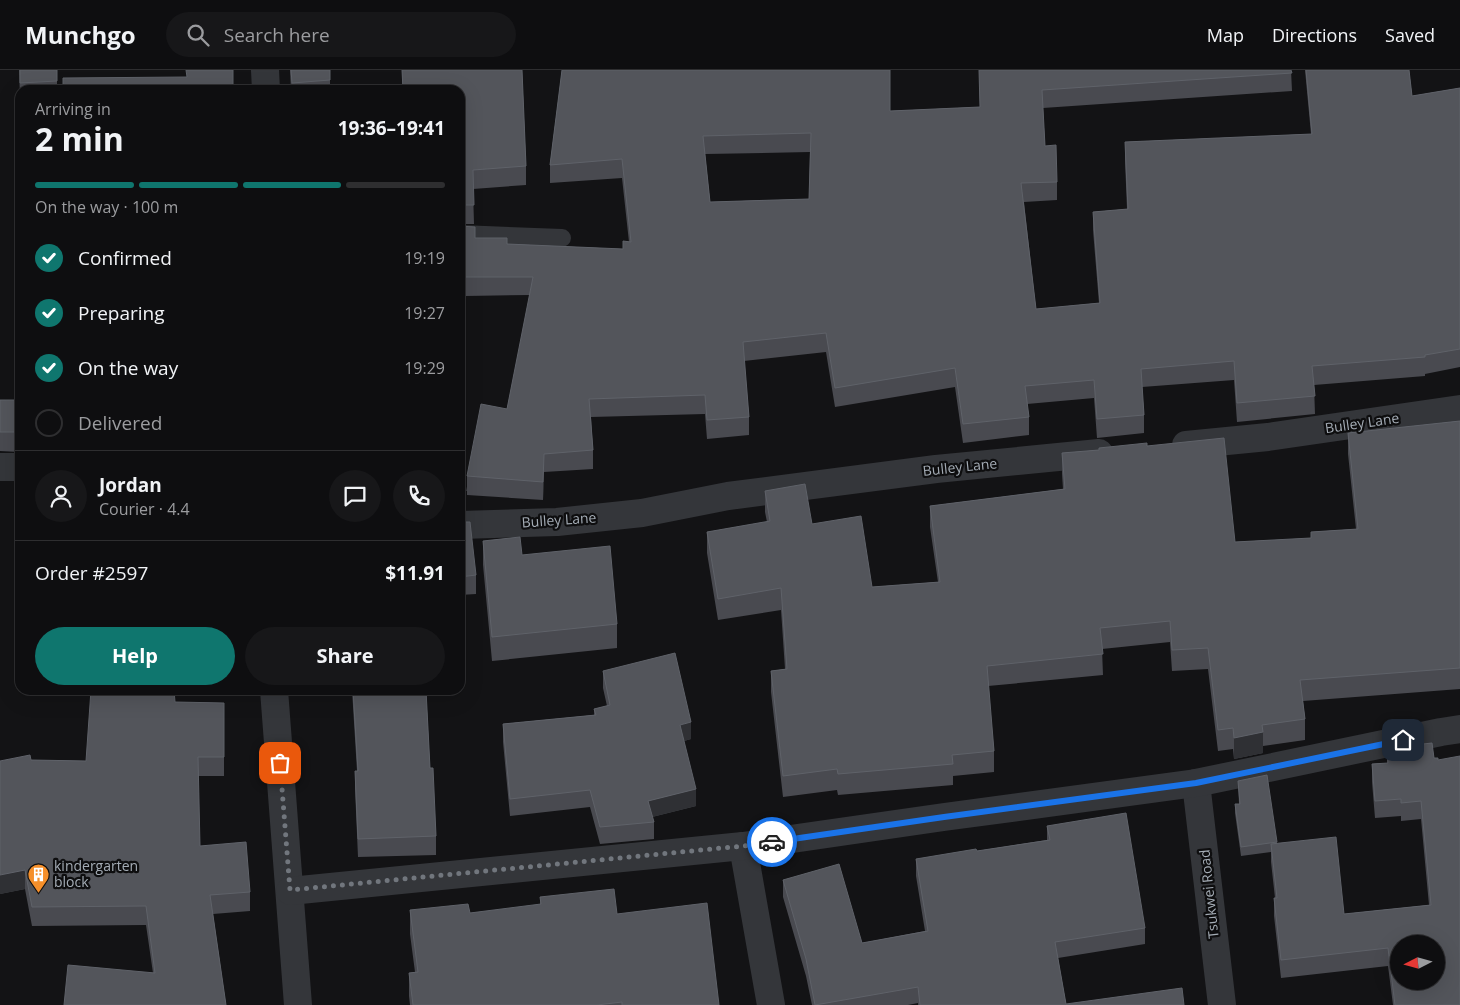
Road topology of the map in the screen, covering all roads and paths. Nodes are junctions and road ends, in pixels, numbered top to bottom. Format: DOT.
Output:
graph roads {
  1 [pos="265,70"];
  2 [pos="266,85"];
  3 [pos="465,234"];
  4 [pos="562,238"];
  5 [pos="1460,409"];
  6 [pos="1160,447"];
  7 [pos="1121,451"];
  8 [pos="15,467"];
  9 [pos="0,468"];
  10 [pos="465,525"];
  11 [pos="274,695"];
  12 [pos="1460,729"];
  13 [pos="1196,783"];
  14 [pos="743,846"];
  15 [pos="290,890"];
  16 [pos="298,1005"];
  17 [pos="771,1005"];
  18 [pos="1222,1005"];
  1 -- 2 [label="street"];
  3 -- 4 [label="lane"];
  5 -- 6 [label="street, Bulley Lane"];
  7 -- 10 [label="street, Bulley Lane"];
  8 -- 9 [label="street"];
  11 -- 15 [label="street"];
  12 -- 13 [label="street"];
  13 -- 14 [label="street"];
  13 -- 18 [label="street, Tsukwei Road"];
  14 -- 15 [label="street"];
  14 -- 17 [label="street"];
  15 -- 16 [label="street"];
}
